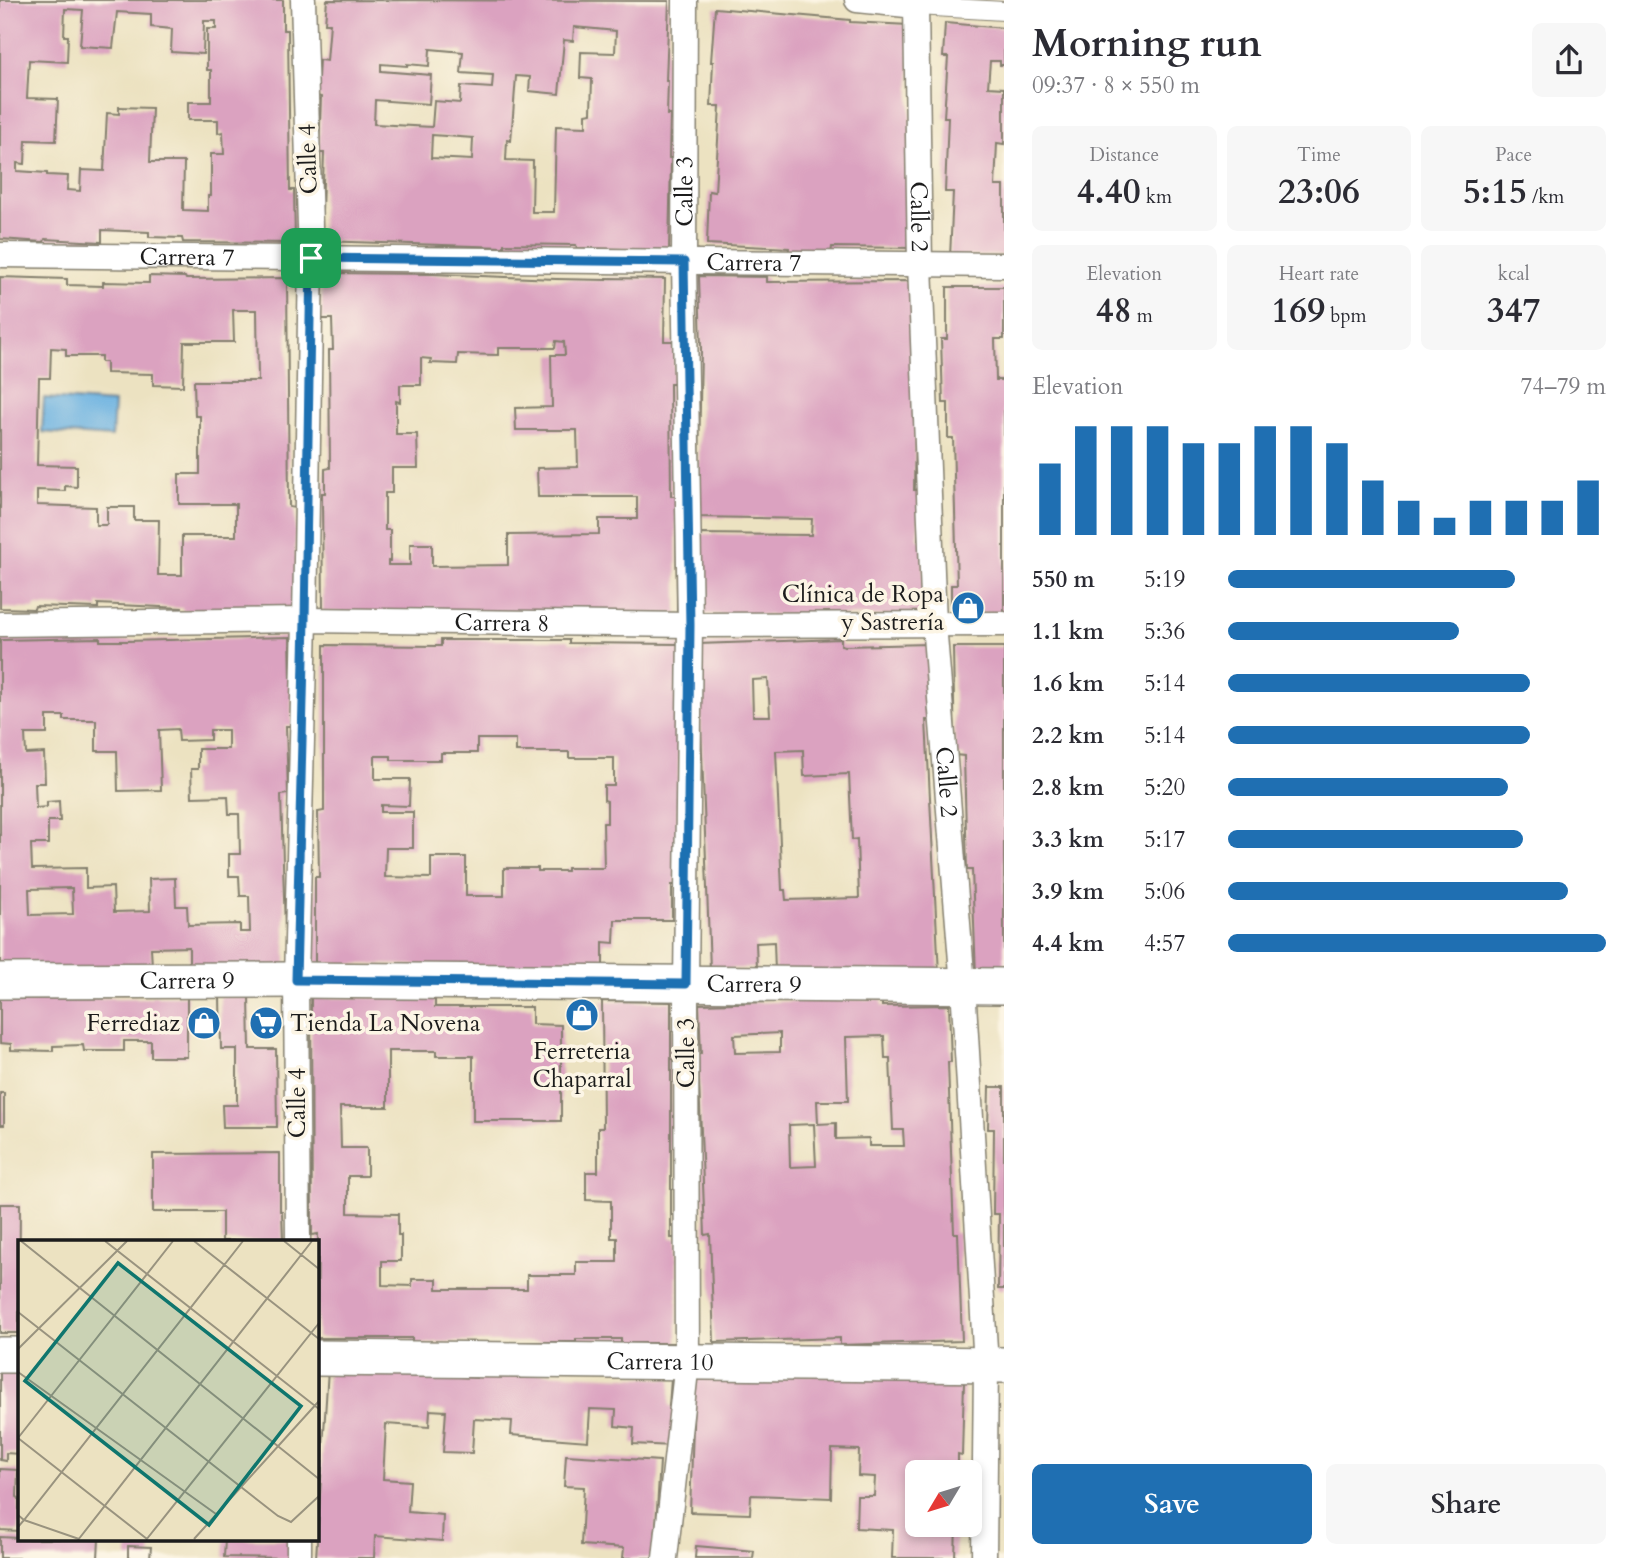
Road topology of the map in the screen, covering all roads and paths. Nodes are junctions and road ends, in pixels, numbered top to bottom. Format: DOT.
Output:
graph roads {
  1 [pos="303,0"];
  2 [pos="685,0"];
  3 [pos="857,0"];
  4 [pos="916,6"];
  5 [pos="1004,11"];
  6 [pos="0,255"];
  7 [pos="311,258"];
  8 [pos="684,262"];
  9 [pos="920,264"];
  10 [pos="1004,265"];
  11 [pos="305,620"];
  12 [pos="934,623"];
  13 [pos="0,624"];
  14 [pos="1004,624"];
  15 [pos="690,625"];
  16 [pos="296,980"];
  17 [pos="0,981"];
  18 [pos="686,984"];
  19 [pos="963,986"];
  20 [pos="1004,986"];
  21 [pos="298,1240"];
  22 [pos="0,1355"];
  23 [pos="18,1355"];
  24 [pos="318,1359"];
  25 [pos="687,1362"];
  26 [pos="995,1365"];
  27 [pos="299,1540"];
  28 [pos="299,1558"];
  29 [pos="666,1558"];
  30 [pos="984,1558"];
  1 -- 7 [label="street, Calle 4"];
  2 -- 8 [label="street, Calle 3"];
  3 -- 4 [label="street"];
  4 -- 5 [label="street"];
  4 -- 9 [label="street, Calle 2"];
  6 -- 7 [label="street, Carrera 7"];
  7 -- 8 [label="street, Carrera 7"];
  7 -- 11 [label="street, Calle 4"];
  8 -- 9 [label="street, Carrera 7"];
  8 -- 15 [label="street, Calle 3"];
  9 -- 10 [label="street, Carrera 7"];
  9 -- 12 [label="street, Calle 2"];
  11 -- 13 [label="street, Carrera 8"];
  11 -- 15 [label="street, Carrera 8"];
  11 -- 16 [label="street, Calle 4"];
  12 -- 14 [label="street, Carrera 8"];
  12 -- 15 [label="street, Carrera 8"];
  12 -- 19 [label="street, Calle 2"];
  15 -- 18 [label="street, Calle 3"];
  16 -- 17 [label="main road, Carrera 9"];
  16 -- 18 [label="main road, Carrera 9"];
  16 -- 21 [label="street, Calle 4"];
  18 -- 19 [label="main road, Carrera 9"];
  18 -- 25 [label="street, Calle 3"];
  19 -- 20 [label="main road, Carrera 9"];
  19 -- 26 [label="street, Calle 2"];
  22 -- 23 [label="main road"];
  24 -- 25 [label="main road, Carrera 10"];
  25 -- 26 [label="main road, Carrera 10"];
  25 -- 29 [label="street, Calle 3"];
  26 -- 30 [label="street, Calle 2"];
  27 -- 28 [label="street"];
}
